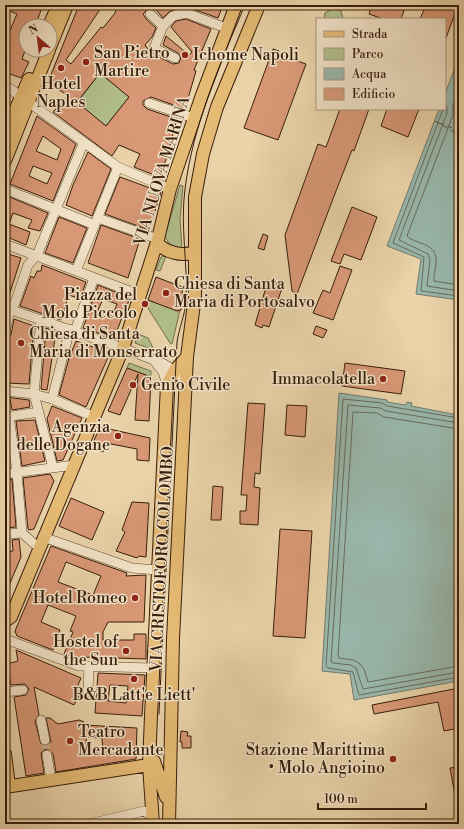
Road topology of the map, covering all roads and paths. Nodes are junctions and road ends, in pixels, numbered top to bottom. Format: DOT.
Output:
graph roads {
  1 [pos="58,5"];
  2 [pos="67,5"];
  3 [pos="236,5"];
  4 [pos="258,5"];
  5 [pos="183,9"];
  6 [pos="150,14"];
  7 [pos="53,18"];
  8 [pos="164,26"];
  9 [pos="58,27"];
  10 [pos="226,28"];
  11 [pos="37,58"];
  12 [pos="45,58"];
  13 [pos="175,58"];
  14 [pos="5,85"];
  15 [pos="24,98"];
  16 [pos="149,103"];
  17 [pos="194,118"];
  18 [pos="5,133"];
  19 [pos="83,144"];
  20 [pos="5,161"];
  21 [pos="118,167"];
  22 [pos="5,189"];
  23 [pos="170,189"];
  24 [pos="57,210"];
  25 [pos="97,222"];
  26 [pos="157,241"];
  27 [pos="5,244"];
  28 [pos="194,252"];
  29 [pos="37,255"];
  30 [pos="76,271"];
  31 [pos="94,278"];
  32 [pos="140,295"];
  33 [pos="8,308"];
  34 [pos="41,319"];
  35 [pos="72,330"];
  36 [pos="5,333"];
  37 [pos="123,348"];
  38 [pos="187,357"];
  39 [pos="152,360"];
  40 [pos="175,370"];
  41 [pos="167,385"];
  42 [pos="186,386"];
  43 [pos="5,391"];
  44 [pos="34,394"];
  45 [pos="52,399"];
  46 [pos="39,412"];
  47 [pos="7,417"];
  48 [pos="95,417"];
  49 [pos="75,465"];
  50 [pos="53,468"];
  51 [pos="17,472"];
  52 [pos="5,474"];
  53 [pos="22,533"];
  54 [pos="5,534"];
  55 [pos="41,542"];
  56 [pos="157,570"];
  57 [pos="5,621"];
  58 [pos="5,639"];
  59 [pos="89,666"];
  60 [pos="153,668"];
  61 [pos="23,690"];
  62 [pos="5,692"];
  63 [pos="88,692"];
  64 [pos="41,720"];
  65 [pos="45,740"];
  66 [pos="150,750"];
  67 [pos="5,754"];
  68 [pos="47,755"];
  69 [pos="149,765"];
  70 [pos="51,780"];
  71 [pos="7,787"];
  72 [pos="169,805"];
  73 [pos="153,822"];
  74 [pos="89,824"];
  75 [pos="169,824"];
  1 -- 7 [label="main road"];
  2 -- 9 [label="main road"];
  3 -- 10 [label="main road, VIA NUOVA MARINA"];
  4 -- 28 [label="main road, VIA NUOVA MARINA"];
  5 -- 8 [label="street"];
  5 -- 10 [label="street"];
  6 -- 8 [label="street"];
  8 -- 13 [label="street"];
  10 -- 17 [label="main road, VIA NUOVA MARINA"];
  11 -- 15 [label="main road"];
  12 -- 15 [label="main road"];
  14 -- 15 [label="street"];
  15 -- 18 [label="main road"];
  15 -- 19 [label="street"];
  15 -- 20 [label="main road"];
  16 -- 17 [label="street"];
  17 -- 23 [label="main road, VIA NUOVA MARINA"];
  19 -- 21 [label="street"];
  19 -- 24 [label="street"];
  21 -- 23 [label="street"];
  21 -- 25 [label="street"];
  22 -- 24 [label="street"];
  23 -- 26 [label="main road, VIA NUOVA MARINA"];
  24 -- 25 [label="street"];
  24 -- 29 [label="street"];
  25 -- 26 [label="street"];
  25 -- 30 [label="street"];
  26 -- 28 [label="main road"];
  26 -- 32 [label="main road, VIA NUOVA MARINA"];
  27 -- 29 [label="street"];
  28 -- 38 [label="main road, VIA NUOVA MARINA"];
  29 -- 30 [label="street"];
  29 -- 33 [label="street"];
  30 -- 31 [label="street"];
  31 -- 32 [label="street"];
  31 -- 35 [label="street"];
  32 -- 37 [label="main road, VIA NUOVA MARINA"];
  33 -- 34 [label="street"];
  33 -- 36 [label="street"];
  34 -- 35 [label="street"];
  34 -- 44 [label="street"];
  35 -- 37 [label="street"];
  35 -- 45 [label="street"];
  37 -- 39 [label="street"];
  37 -- 48 [label="main road, VIA NUOVA MARINA"];
  38 -- 40 [label="main road"];
  38 -- 42 [label="main road, VIA CRISTOFORO COLOMBO"];
  39 -- 40 [label="street"];
  39 -- 41 [label="street"];
  40 -- 41 [label="main road"];
  40 -- 42 [label="street"];
  41 -- 56 [label="main road, VIA CRISTOFORO COLOMBO"];
  42 -- 72 [label="main road, VIA CRISTOFORO COLOMBO"];
  43 -- 44 [label="street"];
  44 -- 45 [label="street"];
  44 -- 46 [label="street"];
  45 -- 48 [label="street"];
  46 -- 47 [label="street"];
  46 -- 50 [label="street"];
  47 -- 51 [label="street"];
  48 -- 49 [label="main road, VIA NUOVA MARINA"];
  49 -- 50 [label="street"];
  49 -- 55 [label="main road, VIA NUOVA MARINA"];
  50 -- 51 [label="street"];
  51 -- 52 [label="street"];
  51 -- 53 [label="street"];
  53 -- 54 [label="street"];
  53 -- 55 [label="street"];
  55 -- 56 [label="street"];
  55 -- 57 [label="main road, VIA NUOVA MARINA"];
  56 -- 60 [label="main road, VIA CRISTOFORO COLOMBO"];
  58 -- 59 [label="street"];
  59 -- 60 [label="street"];
  59 -- 63 [label="street"];
  60 -- 66 [label="main road, VIA CRISTOFORO COLOMBO"];
  61 -- 62 [label="street"];
  64 -- 65 [label="street"];
  66 -- 69 [label="main road, VIA CRISTOFORO COLOMBO"];
  66 -- 72 [label="main road"];
  67 -- 71 [label="main road"];
  68 -- 70 [label="street"];
  69 -- 70 [label="main road"];
  69 -- 73 [label="main road, VIA CRISTOFORO COLOMBO"];
  70 -- 71 [label="main road"];
  72 -- 75 [label="main road, VIA CRISTOFORO COLOMBO"];
  73 -- 74 [label="street"];
}
